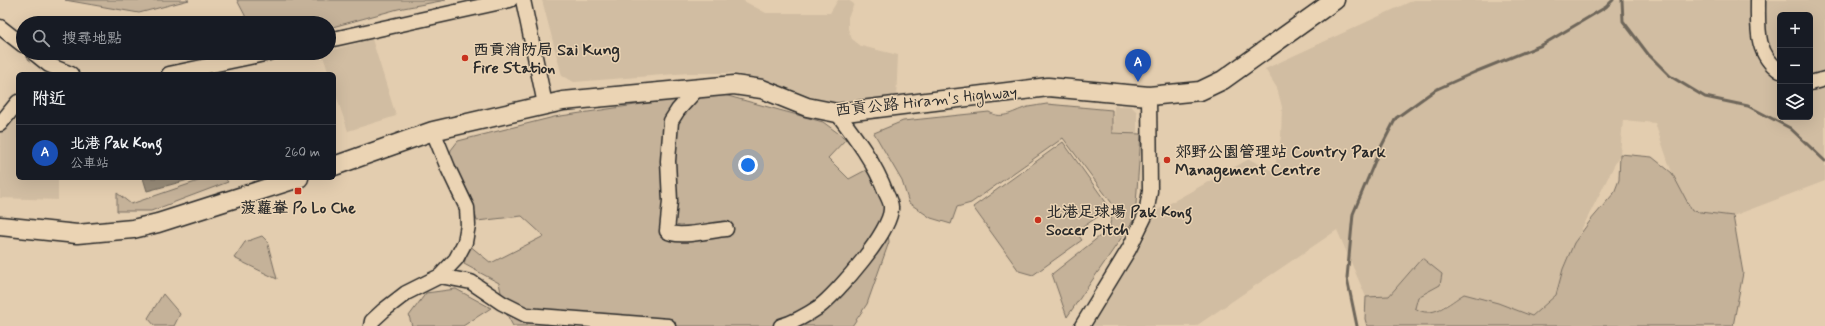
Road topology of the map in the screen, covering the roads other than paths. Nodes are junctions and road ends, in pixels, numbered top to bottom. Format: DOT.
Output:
graph roads {
  1 [pos="510,0"];
  2 [pos="523,0"];
  3 [pos="1335,0"];
  4 [pos="1758,0"];
  5 [pos="0,27"];
  6 [pos="336,38"];
  7 [pos="16,40"];
  8 [pos="39,60"];
  9 [pos="236,60"];
  10 [pos="1777,68"];
  11 [pos="45,69"];
  12 [pos="61,72"];
  13 [pos="179,72"];
  14 [pos="1825,80"];
  15 [pos="1813,82"];
  16 [pos="698,88"];
  17 [pos="1149,96"];
  18 [pos="16,104"];
  19 [pos="545,104"];
  20 [pos="837,113"];
  21 [pos="0,124"];
  22 [pos="433,131"];
  23 [pos="336,165"];
  24 [pos="293,180"];
  25 [pos="0,226"];
  26 [pos="726,229"];
  27 [pos="440,276"];
  28 [pos="371,326"];
  29 [pos="668,326"];
  30 [pos="781,326"];
  31 [pos="1082,326"];
  1 -- 6 [label="street"];
  2 -- 19 [label="street"];
  3 -- 17 [label="main road, 西貢公路 Hiram's Highway"];
  4 -- 10 [label="street"];
  5 -- 7 [label="street"];
  8 -- 11 [label="street"];
  9 -- 13 [label="street"];
  11 -- 12 [label="street"];
  14 -- 15 [label="street"];
  16 -- 19 [label="main road, 西貢公路 Hiram's Highway"];
  16 -- 20 [label="main road, 西貢公路 Hiram's Highway"];
  16 -- 26 [label="street"];
  17 -- 20 [label="main road, 西貢公路 Hiram's Highway"];
  17 -- 31 [label="street"];
  18 -- 21 [label="street"];
  19 -- 22 [label="main road, 西貢公路 Hiram's Highway"];
  20 -- 30 [label="street"];
  22 -- 23 [label="main road, 西貢公路 Hiram's Highway"];
  22 -- 27 [label="street"];
  24 -- 25 [label="main road"];
  27 -- 28 [label="street"];
  27 -- 29 [label="street"];
}
